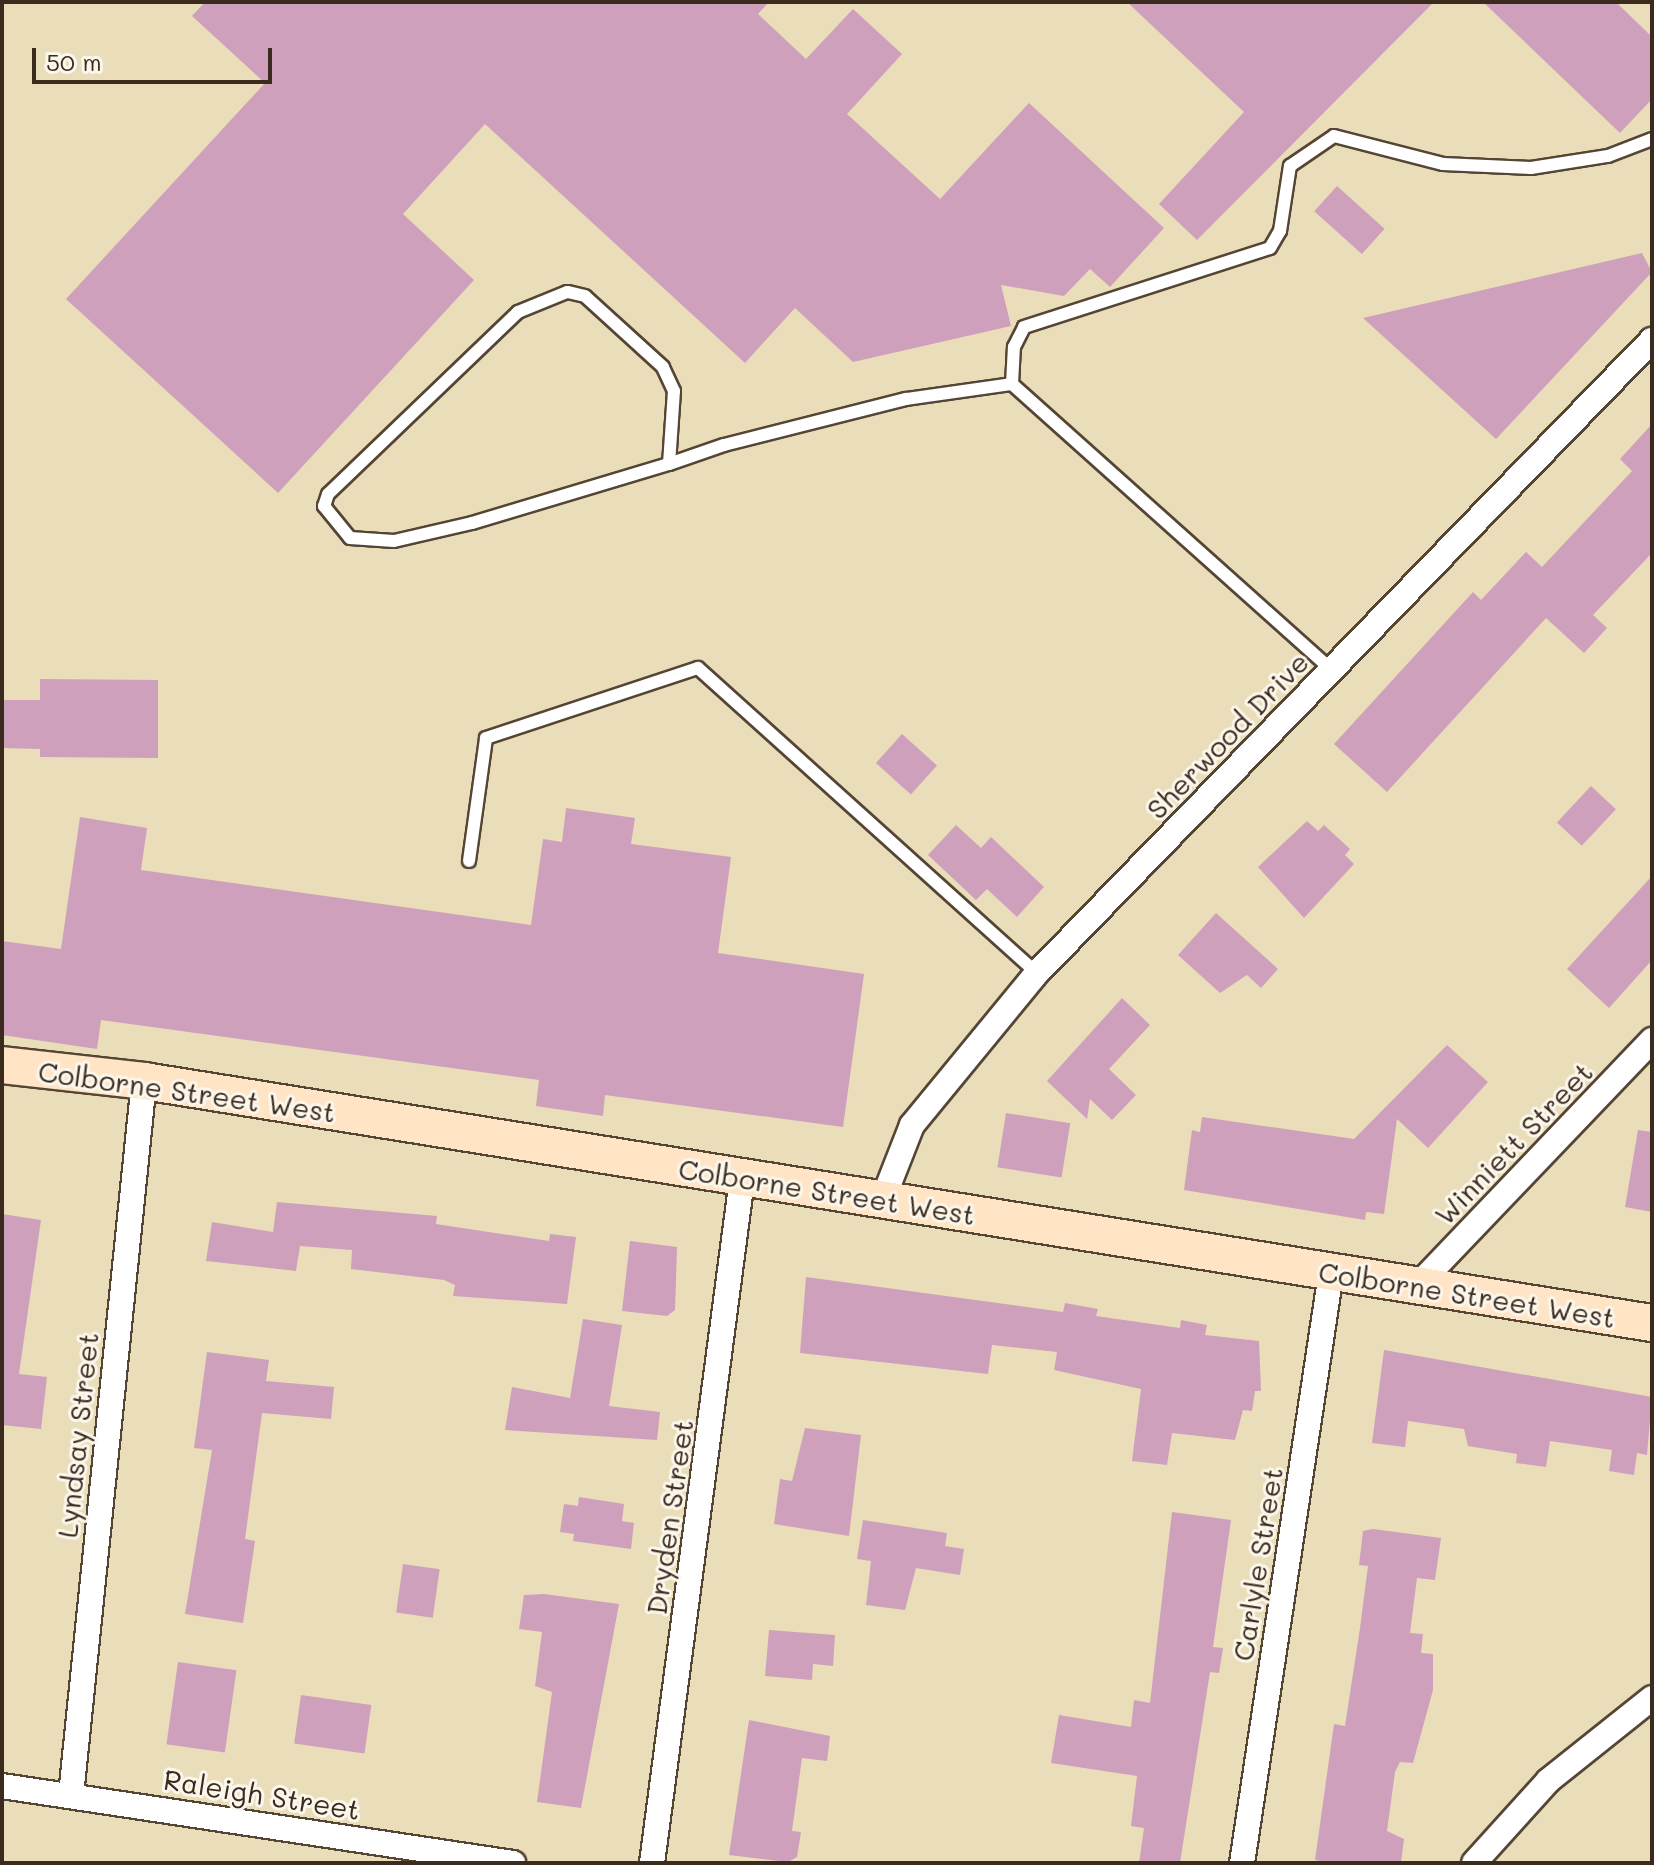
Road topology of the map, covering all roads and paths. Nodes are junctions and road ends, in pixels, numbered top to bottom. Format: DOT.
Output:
graph roads {
  1 [pos="1652,139"];
  2 [pos="1649,349"];
  3 [pos="1012,384"];
  4 [pos="669,464"];
  5 [pos="1332,670"];
  6 [pos="469,861"];
  7 [pos="1037,973"];
  8 [pos="1652,1040"];
  9 [pos="2,1065"];
  10 [pos="144,1081"];
  11 [pos="742,1179"];
  12 [pos="883,1199"];
  13 [pos="1331,1273"];
  14 [pos="1416,1287"];
  15 [pos="1652,1323"];
  16 [pos="1652,1698"];
  17 [pos="2,1786"];
  18 [pos="71,1795"];
  19 [pos="513,1863"];
  20 [pos="652,1863"];
  21 [pos="1242,1863"];
  22 [pos="1474,1863"];
  1 -- 3 [label="lane"];
  2 -- 5 [label="street, Sherwood Drive"];
  3 -- 4 [label="lane"];
  3 -- 5 [label="lane"];
  4 -- 4 [label="lane"];
  5 -- 7 [label="street, Sherwood Drive"];
  6 -- 7 [label="lane"];
  7 -- 12 [label="street, Sherwood Drive"];
  8 -- 14 [label="street, Winniett Street"];
  9 -- 10 [label="main road, Colborne Street West"];
  10 -- 11 [label="main road, Colborne Street West"];
  10 -- 18 [label="street, Lyndsay Street"];
  11 -- 12 [label="main road, Colborne Street West"];
  11 -- 20 [label="street, Dryden Street"];
  12 -- 13 [label="main road, Colborne Street West"];
  13 -- 14 [label="main road, Colborne Street West"];
  13 -- 21 [label="street, Carlyle Street"];
  14 -- 15 [label="main road, Colborne Street West"];
  16 -- 22 [label="street"];
  17 -- 18 [label="street, Raleigh Street"];
  18 -- 19 [label="street, Raleigh Street"];
}
